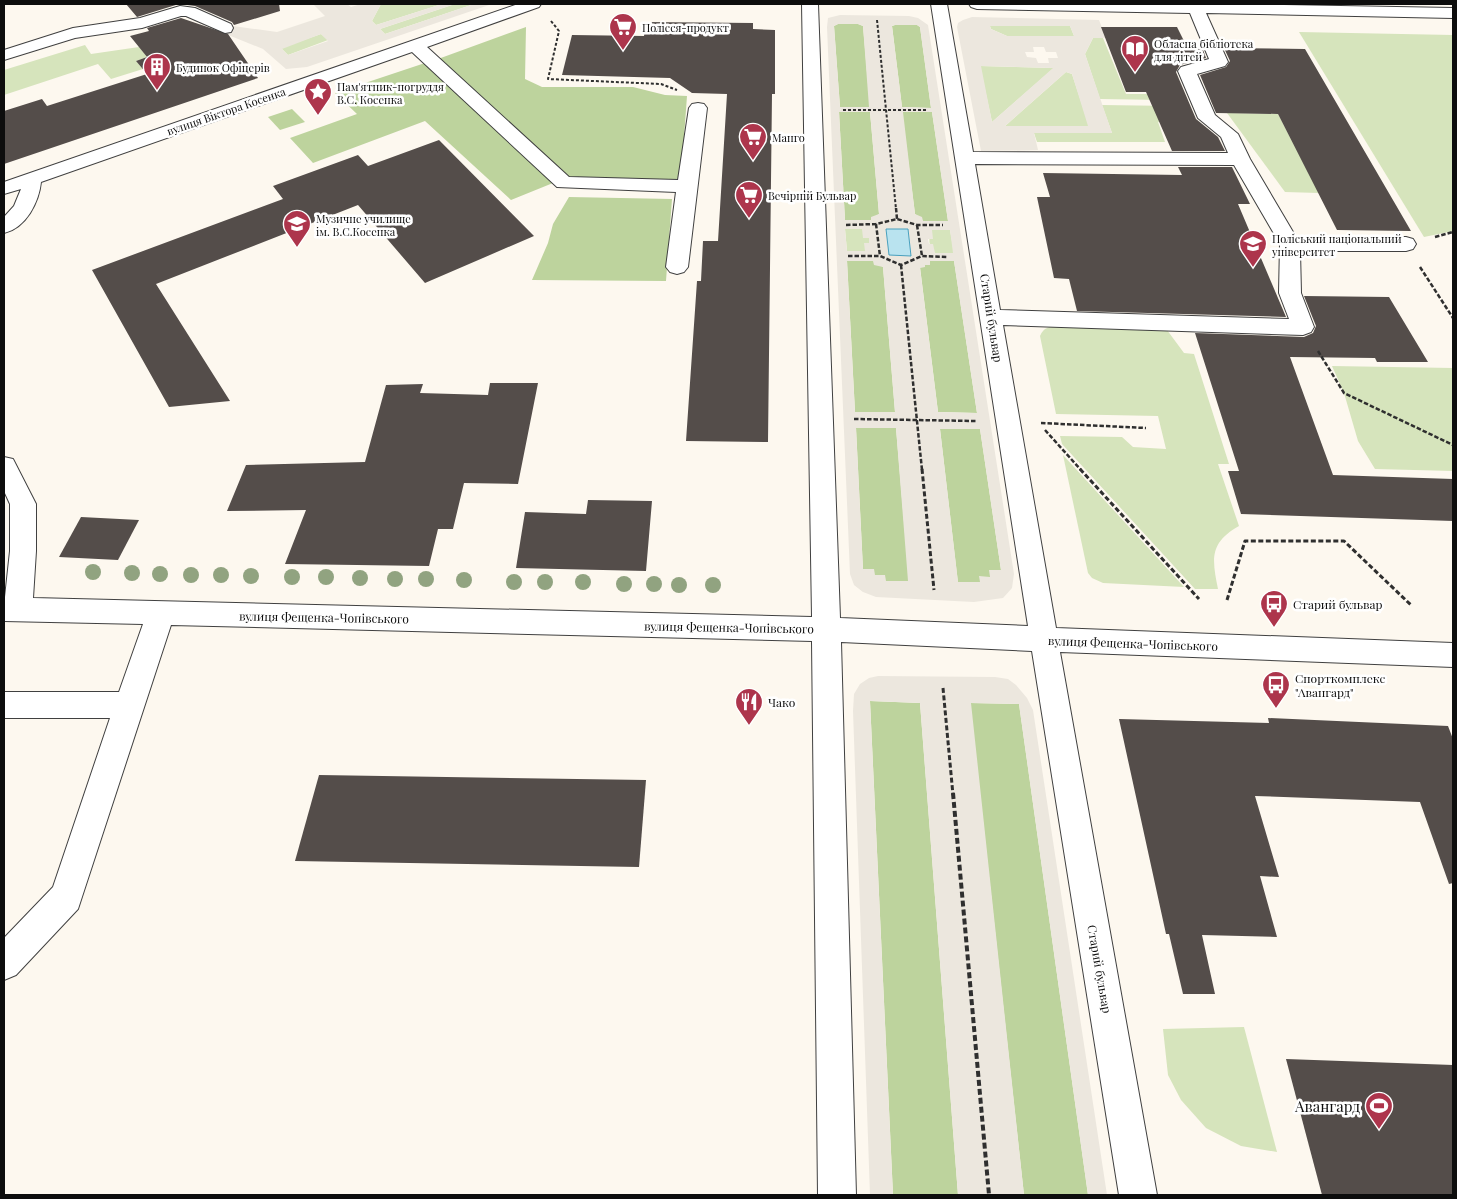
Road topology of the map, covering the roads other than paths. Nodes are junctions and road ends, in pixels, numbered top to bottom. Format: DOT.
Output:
graph roads {
  1 [pos="532,4"];
  2 [pos="810,4"];
  3 [pos="939,4"];
  4 [pos="977,4"];
  5 [pos="1196,8"];
  6 [pos="1453,13"];
  7 [pos="225,28"];
  8 [pos="415,45"];
  9 [pos="4,55"];
  10 [pos="698,108"];
  11 [pos="965,158"];
  12 [pos="1240,159"];
  13 [pos="32,178"];
  14 [pos="687,186"];
  15 [pos="4,188"];
  16 [pos="4,227"];
  17 [pos="1290,244"];
  18 [pos="1406,244"];
  19 [pos="678,267"];
  20 [pos="992,317"];
  21 [pos="4,466"];
  22 [pos="11,609"];
  23 [pos="161,613"];
  24 [pos="826,629"];
  25 [pos="1044,640"];
  26 [pos="1453,655"];
  27 [pos="4,705"];
  28 [pos="129,705"];
  29 [pos="4,963"];
  30 [pos="837,1195"];
  31 [pos="1138,1195"];
  1 -- 8 [label="street, вулиця Віктора Косенка"];
  2 -- 24 [label="street"];
  3 -- 11 [label="street, Старий бульвар"];
  4 -- 5 [label="street"];
  5 -- 6 [label="street"];
  5 -- 12 [label="street"];
  7 -- 9 [label="street"];
  8 -- 13 [label="street, вулиця Віктора Косенка"];
  8 -- 14 [label="street"];
  10 -- 14 [label="street"];
  11 -- 12 [label="street"];
  11 -- 20 [label="street, Старий бульвар"];
  12 -- 17 [label="street"];
  13 -- 15 [label="street, вулиця Віктора Косенка"];
  13 -- 16 [label="street"];
  14 -- 19 [label="street"];
  17 -- 18 [label="street"];
  17 -- 20 [label="street"];
  20 -- 25 [label="street, Старий бульвар"];
  21 -- 22 [label="street"];
  22 -- 23 [label="street, вулиця Фещенка-Чопівського"];
  23 -- 24 [label="street, вулиця Фещенка-Чопівського"];
  23 -- 28 [label="street"];
  24 -- 25 [label="street, вулиця Фещенка-Чопівського"];
  24 -- 30 [label="street"];
  25 -- 26 [label="street, вулиця Фещенка-Чопівського"];
  25 -- 31 [label="street, Старий бульвар"];
  27 -- 28 [label="street"];
  28 -- 29 [label="street"];
}
